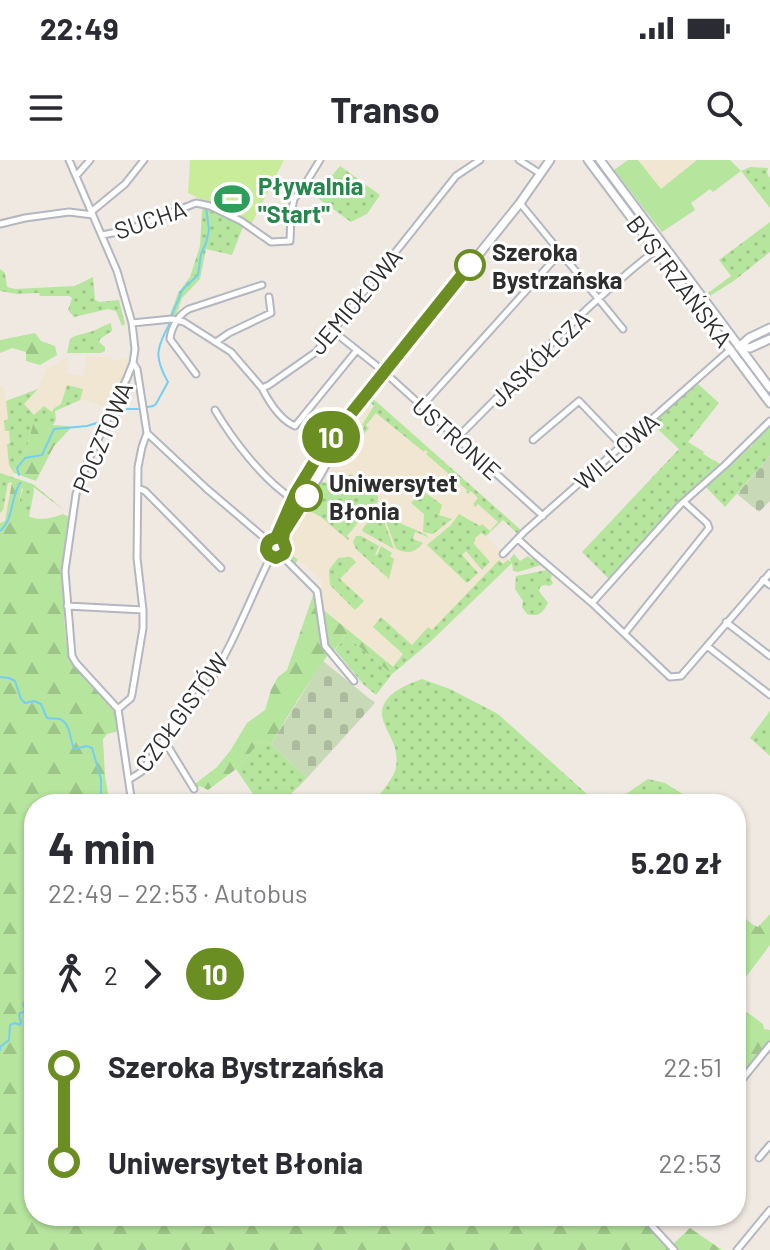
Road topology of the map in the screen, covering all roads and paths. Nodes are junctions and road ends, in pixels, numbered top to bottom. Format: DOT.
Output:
graph roads {
  1 [pos="69,160"];
  2 [pos="90,160"];
  3 [pos="144,160"];
  4 [pos="320,160"];
  5 [pos="480,160"];
  6 [pos="519,160"];
  7 [pos="550,160"];
  8 [pos="588,160"];
  9 [pos="600,160"];
  10 [pos="541,174"];
  11 [pos="76,176"];
  12 [pos="520,203"];
  13 [pos="92,214"];
  14 [pos="638,217"];
  15 [pos="0,224"];
  16 [pos="102,235"];
  17 [pos="657,250"];
  18 [pos="560,253"];
  19 [pos="262,285"];
  20 [pos="269,297"];
  21 [pos="599,300"];
  22 [pos="178,319"];
  23 [pos="132,323"];
  24 [pos="770,328"];
  25 [pos="623,329"];
  26 [pos="333,331"];
  27 [pos="768,340"];
  28 [pos="216,342"];
  29 [pos="735,348"];
  30 [pos="357,350"];
  31 [pos="133,363"];
  32 [pos="752,363"];
  33 [pos="385,372"];
  34 [pos="196,374"];
  35 [pos="262,388"];
  36 [pos="770,388"];
  37 [pos="770,403"];
  38 [pos="422,406"];
  39 [pos="215,410"];
  40 [pos="350,416"];
  41 [pos="770,421"];
  42 [pos="147,433"];
  43 [pos="458,437"];
  44 [pos="533,440"];
  45 [pos="622,446"];
  46 [pos="138,488"];
  47 [pos="293,499"];
  48 [pos="684,502"];
  49 [pos="543,516"];
  50 [pos="518,539"];
  51 [pos="276,540"];
  52 [pos="503,554"];
  53 [pos="271,556"];
  54 [pos="282,556"];
  55 [pos="221,568"];
  56 [pos="770,573"];
  57 [pos="763,580"];
  58 [pos="770,585"];
  59 [pos="592,603"];
  60 [pos="67,606"];
  61 [pos="143,610"];
  62 [pos="726,622"];
  63 [pos="625,633"];
  64 [pos="707,646"];
  65 [pos="770,656"];
  66 [pos="354,681"];
  67 [pos="770,695"];
  68 [pos="118,709"];
  69 [pos="164,740"];
  70 [pos="130,779"];
  71 [pos="194,789"];
  72 [pos="131,794"];
  73 [pos="770,1045"];
  74 [pos="746,1075"];
  75 [pos="770,1145"];
  76 [pos="759,1158"];
  77 [pos="770,1210"];
  78 [pos="652,1226"];
  79 [pos="674,1250"];
  80 [pos="737,1250"];
  1 -- 11 [label="street, POCZTOWA"];
  2 -- 11 [label="street"];
  3 -- 13 [label="street"];
  4 -- 16 [label="street, SUCHA"];
  5 -- 26 [label="street, JEMIOŁOWA"];
  6 -- 10 [label="street"];
  7 -- 10 [label="main road"];
  8 -- 14 [label="main road, BYSTRZAŃSKA"];
  9 -- 14 [label="main road, BYSTRZAŃSKA"];
  10 -- 12 [label="main road"];
  11 -- 13 [label="street, POCZTOWA"];
  12 -- 18 [label="street"];
  12 -- 33 [label="main road"];
  13 -- 15 [label="street"];
  13 -- 16 [label="street, POCZTOWA"];
  14 -- 17 [label="main road, BYSTRZAŃSKA"];
  14 -- 29 [label="main road, BYSTRZAŃSKA"];
  16 -- 23 [label="street, POCZTOWA"];
  17 -- 21 [label="street, JASKÓŁCZA"];
  17 -- 29 [label="main road, BYSTRZAŃSKA"];
  18 -- 21 [label="street"];
  18 -- 38 [label="street"];
  19 -- 22 [label="street"];
  20 -- 28 [label="street"];
  21 -- 25 [label="street"];
  21 -- 43 [label="street, JASKÓŁCZA"];
  22 -- 23 [label="street"];
  22 -- 28 [label="street"];
  22 -- 34 [label="street"];
  23 -- 31 [label="street, POCZTOWA"];
  24 -- 29 [label="main road"];
  26 -- 30 [label="street, USTRONIE"];
  26 -- 35 [label="street, JEMIOŁOWA"];
  27 -- 29 [label="main road"];
  27 -- 32 [label="main road"];
  28 -- 35 [label="street"];
  29 -- 32 [label="main road, BYSTRZAŃSKA"];
  29 -- 37 [label="main road, BYSTRZAŃSKA"];
  29 -- 45 [label="street, WILLOWA"];
  30 -- 33 [label="street, USTRONIE"];
  30 -- 35 [label="street"];
  31 -- 42 [label="street"];
  31 -- 60 [label="street, POCZTOWA"];
  32 -- 36 [label="main road, BYSTRZAŃSKA"];
  33 -- 38 [label="street, USTRONIE"];
  33 -- 40 [label="main road"];
  38 -- 43 [label="street, USTRONIE"];
  39 -- 47 [label="street"];
  40 -- 47 [label="main road"];
  40 -- 51 [label="main road"];
  41 -- 48 [label="street"];
  42 -- 46 [label="street"];
  42 -- 51 [label="street"];
  43 -- 49 [label="street, USTRONIE"];
  44 -- 45 [label="street"];
  45 -- 49 [label="street, WILLOWA"];
  46 -- 55 [label="street"];
  46 -- 61 [label="street"];
  47 -- 51 [label="main road"];
  48 -- 59 [label="street"];
  48 -- 63 [label="street"];
  49 -- 50 [label="street, WILLOWA"];
  50 -- 52 [label="street, WILLOWA"];
  50 -- 59 [label="street"];
  51 -- 53 [label="main road"];
  51 -- 54 [label="main road"];
  53 -- 54 [label="main road"];
  53 -- 69 [label="street, CZOŁGISTÓW"];
  54 -- 66 [label="street"];
  56 -- 57 [label="street"];
  57 -- 58 [label="street"];
  57 -- 62 [label="street"];
  59 -- 63 [label="street"];
  60 -- 61 [label="street"];
  60 -- 68 [label="street, POCZTOWA"];
  61 -- 68 [label="street"];
  62 -- 64 [label="street"];
  62 -- 65 [label="street"];
  63 -- 64 [label="street"];
  64 -- 67 [label="street"];
  68 -- 70 [label="street"];
  69 -- 70 [label="street, CZOŁGISTÓW"];
  69 -- 71 [label="street"];
  70 -- 72 [label="street"];
  73 -- 74 [label="street"];
  75 -- 76 [label="street"];
  77 -- 80 [label="street"];
  78 -- 79 [label="street"];
}
